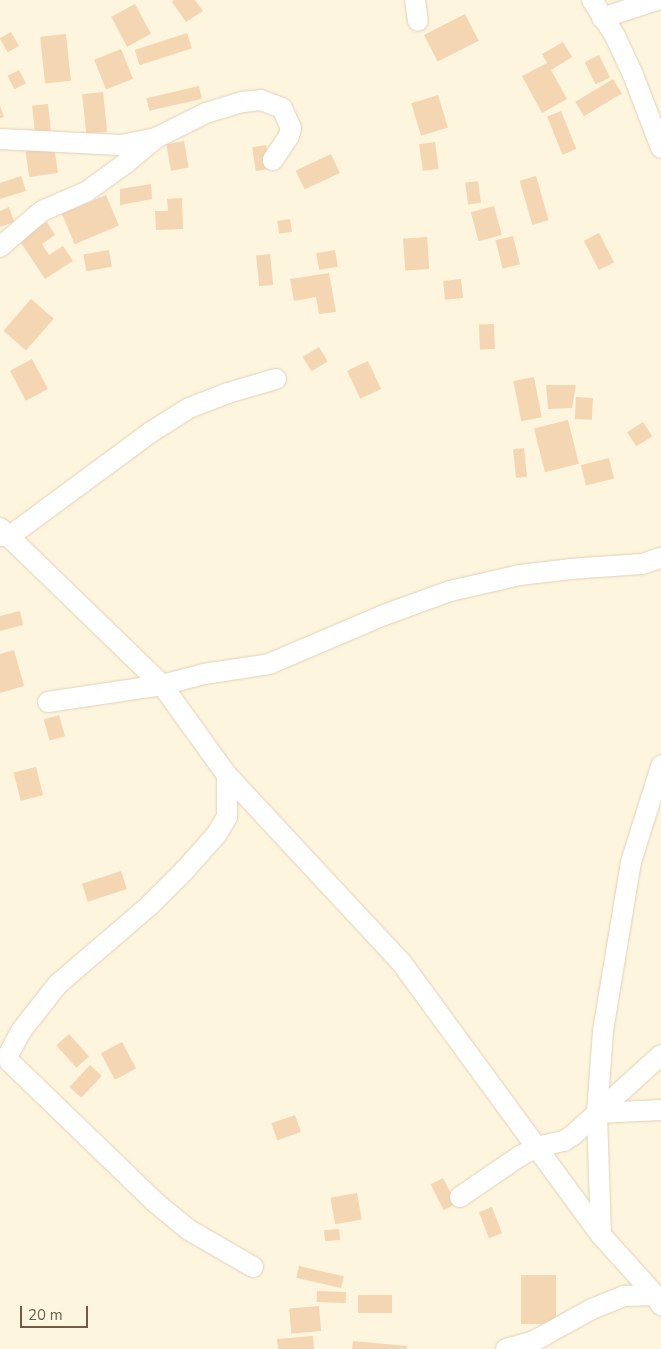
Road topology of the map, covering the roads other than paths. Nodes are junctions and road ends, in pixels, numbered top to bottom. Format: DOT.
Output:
graph roads {
  1 [pos="415,0"];
  2 [pos="592,0"];
  3 [pos="657,0"];
  4 [pos="602,18"];
  5 [pos="418,21"];
  6 [pos="156,138"];
  7 [pos="0,139"];
  8 [pos="661,148"];
  9 [pos="273,160"];
  10 [pos="0,247"];
  11 [pos="276,379"];
  12 [pos="3,534"];
  13 [pos="661,558"];
  14 [pos="162,685"];
  15 [pos="48,702"];
  16 [pos="661,766"];
  17 [pos="227,775"];
  18 [pos="250,799"];
  19 [pos="227,817"];
  20 [pos="661,1055"];
  21 [pos="661,1110"];
  22 [pos="597,1113"];
  23 [pos="537,1147"];
  24 [pos="460,1197"];
  25 [pos="601,1235"];
  26 [pos="253,1267"];
  27 [pos="658,1300"];
  28 [pos="506,1349"];
  1 -- 5 [label="street"];
  2 -- 4 [label="street"];
  3 -- 4 [label="street"];
  4 -- 8 [label="street"];
  6 -- 7 [label="street"];
  6 -- 9 [label="street"];
  6 -- 10 [label="street"];
  11 -- 12 [label="street"];
  12 -- 14 [label="street"];
  13 -- 14 [label="street"];
  14 -- 15 [label="street"];
  14 -- 17 [label="street"];
  16 -- 22 [label="street"];
  17 -- 18 [label="street"];
  17 -- 19 [label="street"];
  18 -- 19 [label="street"];
  18 -- 23 [label="street"];
  19 -- 26 [label="street"];
  20 -- 22 [label="street"];
  21 -- 22 [label="street"];
  22 -- 23 [label="street"];
  22 -- 25 [label="street"];
  23 -- 24 [label="street"];
  23 -- 25 [label="street"];
  25 -- 27 [label="street"];
  27 -- 28 [label="street"];
}
